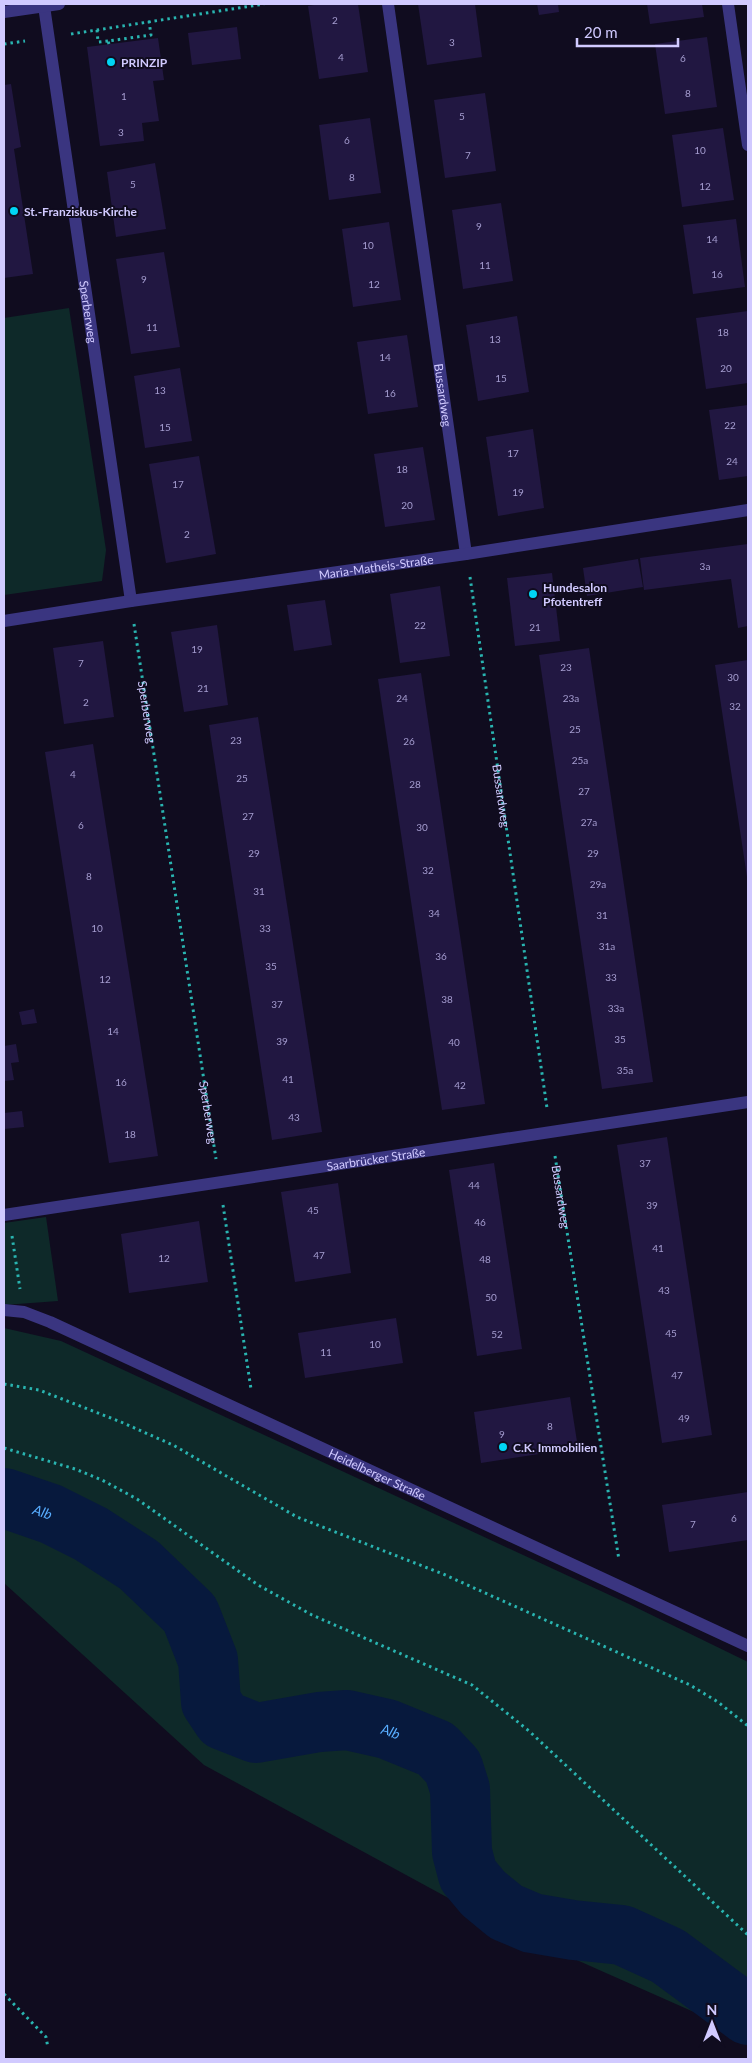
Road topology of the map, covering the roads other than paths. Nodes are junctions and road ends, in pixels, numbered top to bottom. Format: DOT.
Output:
graph roads {
  1 [pos="59,4"];
  2 [pos="388,4"];
  3 [pos="728,4"];
  4 [pos="44,6"];
  5 [pos="4,12"];
  6 [pos="748,145"];
  7 [pos="748,510"];
  8 [pos="466,554"];
  9 [pos="131,601"];
  10 [pos="4,622"];
  11 [pos="748,1102"];
  12 [pos="6,1215"];
  13 [pos="4,1310"];
  14 [pos="748,1646"];
  1 -- 4 [label="street"];
  2 -- 8 [label="street, Bussardweg"];
  3 -- 6 [label="street"];
  4 -- 5 [label="street"];
  4 -- 9 [label="street, Sperberweg"];
  7 -- 8 [label="street, Maria-Matheis-Straße"];
  8 -- 9 [label="street, Maria-Matheis-Straße"];
  9 -- 10 [label="street, Maria-Matheis-Straße"];
  11 -- 12 [label="street, Saarbrücker Straße"];
  13 -- 14 [label="street, Heidelberger Straße"];
}
